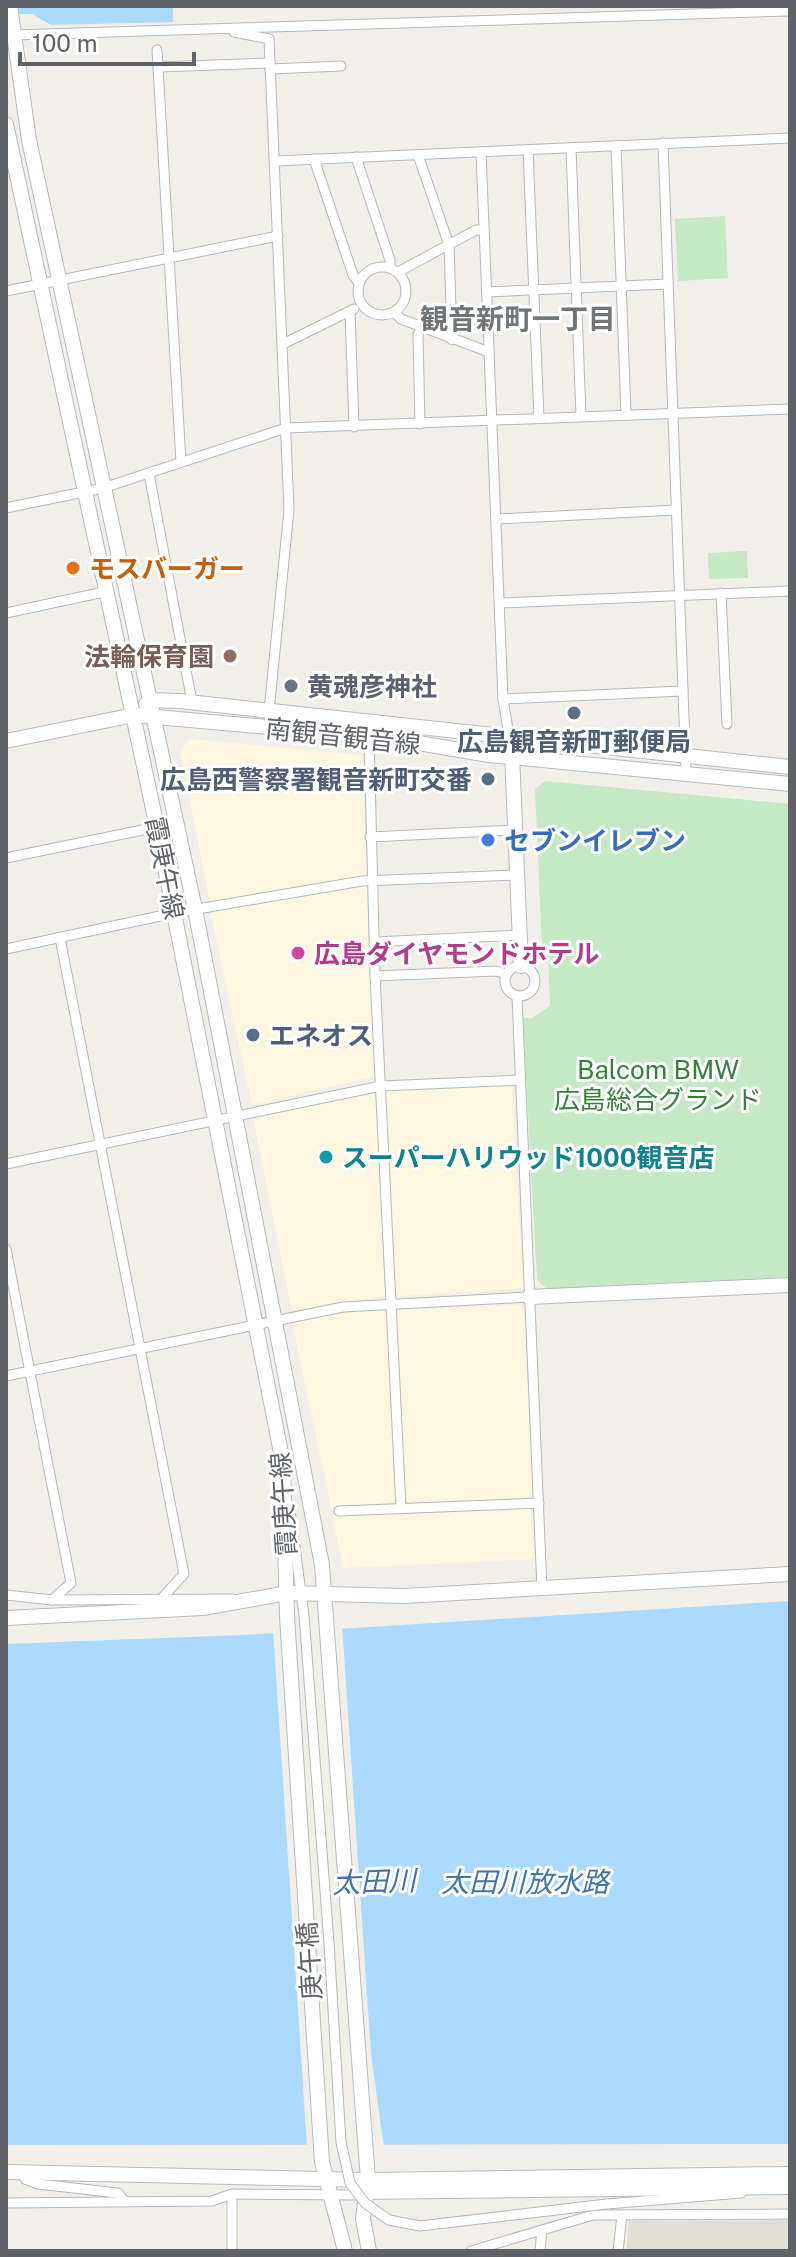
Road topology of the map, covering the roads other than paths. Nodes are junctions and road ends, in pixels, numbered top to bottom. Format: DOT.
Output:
graph roads {
  1 [pos="790,11"];
  2 [pos="10,12"];
  3 [pos="216,29"];
  4 [pos="9,35"];
  5 [pos="157,50"];
  6 [pos="270,66"];
  7 [pos="341,66"];
  8 [pos="159,67"];
  9 [pos="6,124"];
  10 [pos="790,138"];
  11 [pos="663,143"];
  12 [pos="616,146"];
  13 [pos="571,148"];
  14 [pos="528,150"];
  15 [pos="481,152"];
  16 [pos="418,155"];
  17 [pos="356,157"];
  18 [pos="314,159"];
  19 [pos="275,161"];
  20 [pos="484,230"];
  21 [pos="278,236"];
  22 [pos="449,245"];
  23 [pos="170,258"];
  24 [pos="394,270"];
  25 [pos="58,281"];
  26 [pos="358,282"];
  27 [pos="667,284"];
  28 [pos="39,285"];
  29 [pos="620,286"];
  30 [pos="577,288"];
  31 [pos="533,290"];
  32 [pos="6,291"];
  33 [pos="487,292"];
  34 [pos="361,305"];
  35 [pos="350,311"];
  36 [pos="395,313"];
  37 [pos="421,327"];
  38 [pos="452,340"];
  39 [pos="283,344"];
  40 [pos="489,352"];
  41 [pos="790,409"];
  42 [pos="672,413"];
  43 [pos="626,414"];
  44 [pos="581,416"];
  45 [pos="539,418"];
  46 [pos="492,421"];
  47 [pos="420,424"];
  48 [pos="354,427"];
  49 [pos="286,428"];
  50 [pos="181,462"];
  51 [pos="149,474"];
  52 [pos="103,488"];
  53 [pos="83,493"];
  54 [pos="6,508"];
  55 [pos="676,510"];
  56 [pos="497,519"];
  57 [pos="790,591"];
  58 [pos="104,592"];
  59 [pos="721,593"];
  60 [pos="679,595"];
  61 [pos="500,603"];
  62 [pos="6,613"];
  63 [pos="683,691"];
  64 [pos="503,699"];
  65 [pos="150,700"];
  66 [pos="192,702"];
  67 [pos="269,711"];
  68 [pos="134,715"];
  69 [pos="154,717"];
  70 [pos="727,724"];
  71 [pos="369,736"];
  72 [pos="507,738"];
  73 [pos="6,741"];
  74 [pos="512,754"];
  75 [pos="687,756"];
  76 [pos="790,767"];
  77 [pos="686,772"];
  78 [pos="790,784"];
  79 [pos="157,827"];
  80 [pos="516,830"];
  81 [pos="370,837"];
  82 [pos="6,858"];
  83 [pos="518,875"];
  84 [pos="372,879"];
  85 [pos="195,909"];
  86 [pos="174,913"];
  87 [pos="521,935"];
  88 [pos="60,938"];
  89 [pos="375,942"];
  90 [pos="6,949"];
  91 [pos="521,966"];
  92 [pos="507,974"];
  93 [pos="375,976"];
  94 [pos="517,996"];
  95 [pos="519,1080"];
  96 [pos="381,1086"];
  97 [pos="237,1116"];
  98 [pos="215,1121"];
  99 [pos="100,1144"];
  100 [pos="6,1164"];
  101 [pos="6,1249"];
  102 [pos="790,1285"];
  103 [pos="529,1297"];
  104 [pos="390,1303"];
  105 [pos="277,1320"];
  106 [pos="257,1325"];
  107 [pos="139,1349"];
  108 [pos="30,1371"];
  109 [pos="6,1376"];
  110 [pos="539,1503"];
  111 [pos="401,1508"];
  112 [pos="339,1511"];
  113 [pos="790,1574"];
  114 [pos="542,1589"];
  115 [pos="326,1591"];
  116 [pos="295,1593"];
  117 [pos="6,1595"];
  118 [pos="163,1597"];
  119 [pos="52,1600"];
  120 [pos="244,1600"];
  121 [pos="6,1609"];
  122 [pos="287,1616"];
  123 [pos="13,1618"];
  124 [pos="22,2171"];
  125 [pos="6,2172"];
  126 [pos="790,2174"];
  127 [pos="327,2186"];
  128 [pos="768,2187"];
  129 [pos="790,2187"];
  130 [pos="367,2188"];
  131 [pos="232,2194"];
  132 [pos="125,2202"];
  133 [pos="6,2203"];
  134 [pos="790,2214"];
  135 [pos="622,2215"];
  136 [pos="542,2230"];
  137 [pos="232,2251"];
  138 [pos="345,2251"];
  139 [pos="369,2251"];
  140 [pos="471,2251"];
  141 [pos="540,2251"];
  142 [pos="618,2251"];
  1 -- 3 [label="street"];
  2 -- 4 [label="street"];
  3 -- 4 [label="street"];
  3 -- 6 [label="street"];
  4 -- 25 [label="street"];
  5 -- 8 [label="street"];
  6 -- 7 [label="street"];
  6 -- 8 [label="street"];
  6 -- 19 [label="street"];
  8 -- 23 [label="street"];
  9 -- 28 [label="street, 霞庚午線"];
  10 -- 11 [label="street"];
  11 -- 12 [label="street"];
  11 -- 27 [label="street"];
  12 -- 13 [label="street"];
  12 -- 29 [label="street"];
  13 -- 14 [label="street"];
  13 -- 30 [label="street"];
  14 -- 15 [label="street"];
  14 -- 31 [label="street"];
  15 -- 16 [label="street"];
  15 -- 20 [label="street"];
  16 -- 17 [label="street"];
  16 -- 22 [label="street"];
  17 -- 18 [label="street"];
  17 -- 24 [label="street"];
  18 -- 19 [label="street"];
  18 -- 26 [label="street"];
  19 -- 21 [label="street"];
  20 -- 22 [label="street"];
  20 -- 33 [label="street"];
  21 -- 23 [label="street"];
  21 -- 39 [label="street"];
  22 -- 24 [label="street"];
  22 -- 38 [label="street"];
  23 -- 25 [label="street"];
  23 -- 50 [label="street"];
  24 -- 26 [label="street"];
  24 -- 36 [label="street"];
  25 -- 28 [label="street"];
  25 -- 52 [label="street"];
  26 -- 34 [label="street"];
  27 -- 29 [label="street"];
  27 -- 42 [label="street"];
  28 -- 32 [label="street"];
  28 -- 53 [label="street, 霞庚午線"];
  29 -- 30 [label="street"];
  29 -- 43 [label="street"];
  30 -- 31 [label="street"];
  30 -- 44 [label="street"];
  31 -- 33 [label="street"];
  31 -- 45 [label="street"];
  33 -- 40 [label="street"];
  34 -- 35 [label="street"];
  34 -- 36 [label="street"];
  35 -- 39 [label="street"];
  35 -- 48 [label="street"];
  36 -- 37 [label="street"];
  37 -- 38 [label="street"];
  37 -- 47 [label="street"];
  38 -- 40 [label="street"];
  39 -- 49 [label="street"];
  40 -- 46 [label="street"];
  41 -- 42 [label="street"];
  42 -- 43 [label="street"];
  42 -- 55 [label="street"];
  43 -- 44 [label="street"];
  44 -- 45 [label="street"];
  45 -- 46 [label="street"];
  46 -- 47 [label="street"];
  46 -- 56 [label="street"];
  47 -- 48 [label="street"];
  48 -- 49 [label="street"];
  49 -- 50 [label="street"];
  49 -- 67 [label="street"];
  50 -- 51 [label="street"];
  51 -- 52 [label="street"];
  51 -- 66 [label="street"];
  52 -- 53 [label="street"];
  52 -- 65 [label="street"];
  53 -- 54 [label="street"];
  53 -- 58 [label="street, 霞庚午線"];
  55 -- 56 [label="street"];
  55 -- 60 [label="street"];
  56 -- 61 [label="street"];
  57 -- 59 [label="street"];
  58 -- 62 [label="street"];
  58 -- 68 [label="street, 霞庚午線"];
  59 -- 60 [label="street"];
  59 -- 70 [label="street"];
  60 -- 61 [label="street"];
  60 -- 63 [label="street"];
  61 -- 64 [label="street"];
  63 -- 64 [label="street"];
  63 -- 75 [label="street"];
  64 -- 72 [label="street"];
  65 -- 66 [label="street, 南観音観音線"];
  65 -- 68 [label="street"];
  65 -- 69 [label="street"];
  66 -- 67 [label="street, 南観音観音線"];
  67 -- 72 [label="street, 南観音観音線"];
  68 -- 69 [label="street, 南観音観音線"];
  68 -- 73 [label="street, 南観音観音線"];
  68 -- 79 [label="street, 霞庚午線"];
  69 -- 71 [label="street, 南観音観音線"];
  69 -- 85 [label="street"];
  71 -- 74 [label="street, 南観音観音線"];
  71 -- 81 [label="street"];
  72 -- 74 [label="street"];
  72 -- 75 [label="street, 南観音観音線"];
  74 -- 77 [label="street, 南観音観音線"];
  74 -- 80 [label="street"];
  75 -- 76 [label="street, 南観音観音線"];
  75 -- 77 [label="street"];
  77 -- 78 [label="street, 南観音観音線"];
  79 -- 82 [label="street"];
  79 -- 86 [label="street, 霞庚午線"];
  80 -- 81 [label="street"];
  80 -- 83 [label="street"];
  81 -- 84 [label="street"];
  83 -- 84 [label="street"];
  83 -- 87 [label="street"];
  84 -- 85 [label="street"];
  84 -- 89 [label="street"];
  85 -- 86 [label="street"];
  85 -- 97 [label="street"];
  86 -- 88 [label="street"];
  86 -- 98 [label="street, 霞庚午線"];
  87 -- 89 [label="street"];
  87 -- 91 [label="street"];
  88 -- 90 [label="street"];
  88 -- 99 [label="street"];
  89 -- 93 [label="street"];
  91 -- 92 [label="street"];
  91 -- 94 [label="street"];
  92 -- 93 [label="street"];
  92 -- 94 [label="street"];
  93 -- 96 [label="street"];
  94 -- 95 [label="street"];
  95 -- 96 [label="street"];
  95 -- 103 [label="street"];
  96 -- 97 [label="street"];
  96 -- 104 [label="street"];
  97 -- 98 [label="street"];
  97 -- 105 [label="street"];
  98 -- 99 [label="street"];
  98 -- 106 [label="street, 霞庚午線"];
  99 -- 100 [label="street"];
  99 -- 107 [label="street"];
  101 -- 108 [label="street"];
  102 -- 103 [label="street"];
  103 -- 104 [label="street"];
  103 -- 110 [label="street"];
  104 -- 105 [label="street"];
  104 -- 111 [label="street"];
  105 -- 106 [label="street"];
  105 -- 115 [label="street"];
  106 -- 107 [label="street"];
  106 -- 116 [label="street, 霞庚午線"];
  107 -- 108 [label="street"];
  107 -- 118 [label="street"];
  108 -- 109 [label="street"];
  108 -- 119 [label="street"];
  110 -- 111 [label="street"];
  110 -- 114 [label="street"];
  111 -- 112 [label="street"];
  113 -- 114 [label="street"];
  114 -- 115 [label="street"];
  115 -- 116 [label="street"];
  115 -- 130 [label="street"];
  116 -- 120 [label="street"];
  116 -- 122 [label="street, 霞庚午線"];
  116 -- 128 [label="street, bridge"];
  117 -- 119 [label="street"];
  118 -- 119 [label="street"];
  118 -- 120 [label="street"];
  120 -- 123 [label="street"];
  121 -- 123 [label="street"];
  122 -- 127 [label="street, 庚午橋"];
  124 -- 125 [label="street"];
  124 -- 127 [label="street"];
  124 -- 132 [label="street"];
  126 -- 130 [label="street"];
  127 -- 130 [label="street"];
  127 -- 131 [label="street"];
  127 -- 138 [label="street, 庚午橋"];
  128 -- 129 [label="street"];
  128 -- 130 [label="street"];
  130 -- 139 [label="street"];
  131 -- 132 [label="street"];
  131 -- 137 [label="street"];
  132 -- 133 [label="street"];
  134 -- 135 [label="street"];
  135 -- 136 [label="street"];
  135 -- 142 [label="street"];
  136 -- 140 [label="street"];
  136 -- 141 [label="street"];
}
